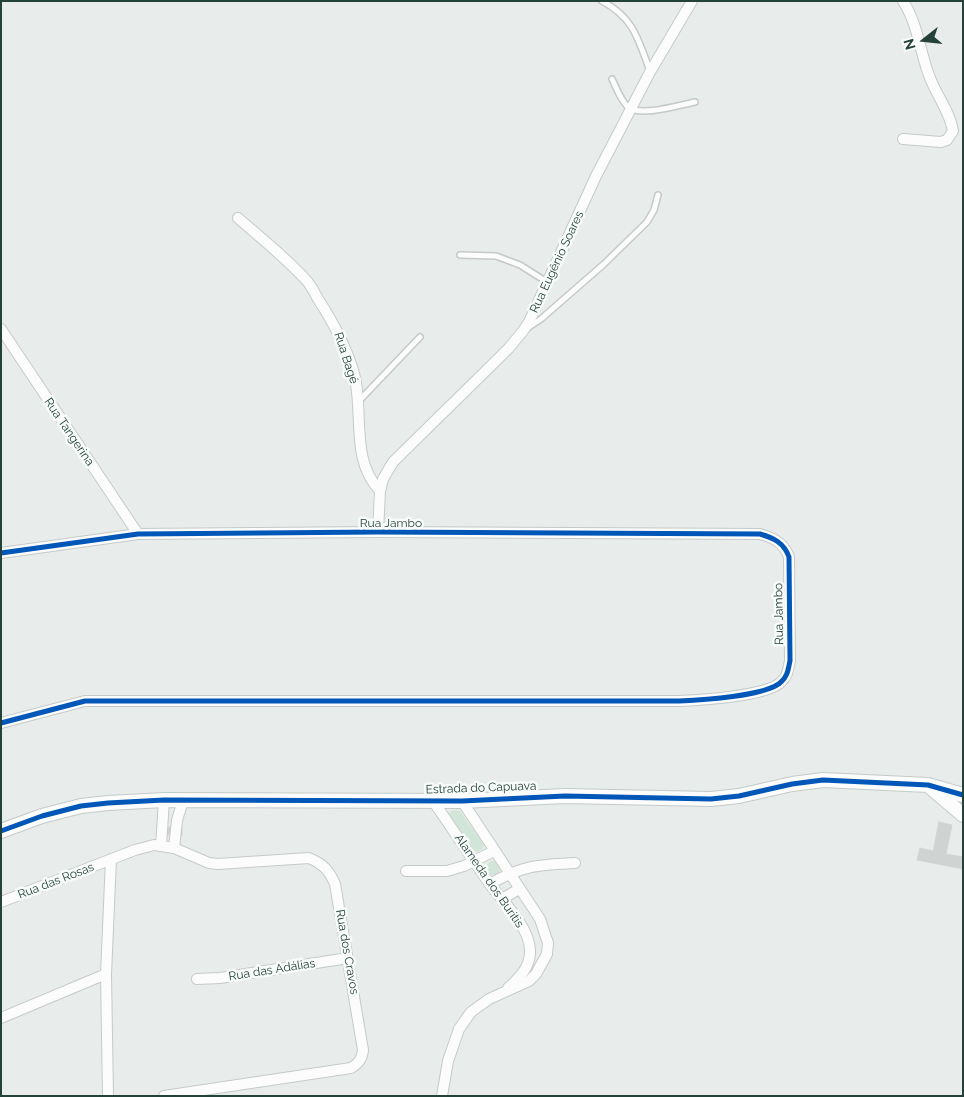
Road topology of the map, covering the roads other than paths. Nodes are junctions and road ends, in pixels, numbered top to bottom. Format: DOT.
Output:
graph roads {
  1 [pos="602,1"];
  2 [pos="692,1"];
  3 [pos="903,1"];
  4 [pos="650,72"];
  5 [pos="612,79"];
  6 [pos="695,102"];
  7 [pos="631,110"];
  8 [pos="903,139"];
  9 [pos="658,195"];
  10 [pos="238,218"];
  11 [pos="460,255"];
  12 [pos="547,282"];
  13 [pos="1,330"];
  14 [pos="523,331"];
  15 [pos="420,337"];
  16 [pos="358,402"];
  17 [pos="380,490"];
  18 [pos="378,532"];
  19 [pos="138,534"];
  20 [pos="1,553"];
  21 [pos="1,723"];
  22 [pos="928,785"];
  23 [pos="963,795"];
  24 [pos="164,800"];
  25 [pos="183,801"];
  26 [pos="433,801"];
  27 [pos="462,801"];
  28 [pos="963,815"];
  29 [pos="1,831"];
  30 [pos="161,846"];
  31 [pos="174,848"];
  32 [pos="494,851"];
  33 [pos="111,859"];
  34 [pos="474,862"];
  35 [pos="575,863"];
  36 [pos="406,871"];
  37 [pos="508,872"];
  38 [pos="490,884"];
  39 [pos="519,889"];
  40 [pos="502,899"];
  41 [pos="1,902"];
  42 [pos="348,958"];
  43 [pos="106,974"];
  44 [pos="197,979"];
  45 [pos="505,991"];
  46 [pos="1,1018"];
  47 [pos="108,1096"];
  48 [pos="164,1096"];
  49 [pos="442,1096"];
  1 -- 4 [label="lane"];
  2 -- 4 [label="street, Rua Eugênio Soares"];
  3 -- 8 [label="street"];
  4 -- 7 [label="street, Rua Eugênio Soares"];
  5 -- 7 [label="lane"];
  6 -- 7 [label="lane"];
  7 -- 12 [label="street, Rua Eugênio Soares"];
  9 -- 14 [label="lane"];
  10 -- 16 [label="street, Rua Bagé"];
  11 -- 12 [label="lane"];
  12 -- 14 [label="street, Rua Eugênio Soares"];
  13 -- 19 [label="street, Rua Tangerina"];
  14 -- 17 [label="street, Rua Eugênio Soares"];
  15 -- 16 [label="lane"];
  16 -- 17 [label="street, Rua Bagé"];
  17 -- 18 [label="street"];
  18 -- 19 [label="street, Rua Jambo"];
  18 -- 21 [label="street, Rua Jambo"];
  19 -- 20 [label="street, Rua Jambo"];
  22 -- 23 [label="main road, Estrada do Capuava"];
  22 -- 27 [label="main road, Estrada do Capuava"];
  22 -- 28 [label="main road"];
  24 -- 25 [label="main road, Estrada do Capuava"];
  24 -- 29 [label="main road, Estrada do Capuava"];
  24 -- 30 [label="street"];
  25 -- 26 [label="main road, Estrada do Capuava"];
  25 -- 31 [label="street"];
  26 -- 27 [label="main road, Estrada do Capuava"];
  26 -- 34 [label="street, Alameda dos Buritis"];
  27 -- 32 [label="street, Alameda dos Buritis"];
  30 -- 31 [label="street, Rua dos Cravos"];
  30 -- 33 [label="street, Rua dos Cravos"];
  31 -- 42 [label="street, Rua dos Cravos"];
  32 -- 34 [label="street"];
  32 -- 37 [label="street, Alameda dos Buritis"];
  33 -- 41 [label="street, Rua das Rosas"];
  33 -- 43 [label="street"];
  34 -- 36 [label="street"];
  34 -- 38 [label="street, Alameda dos Buritis"];
  35 -- 37 [label="street"];
  37 -- 38 [label="street"];
  37 -- 39 [label="street, Alameda dos Buritis"];
  38 -- 40 [label="street, Alameda dos Buritis"];
  39 -- 40 [label="street"];
  39 -- 45 [label="street, Alameda dos Buritis"];
  40 -- 45 [label="street, Alameda dos Buritis"];
  42 -- 44 [label="street, Rua das Adálias"];
  42 -- 48 [label="street, Rua dos Cravos"];
  43 -- 46 [label="street"];
  43 -- 47 [label="street"];
  45 -- 49 [label="street"];
}
